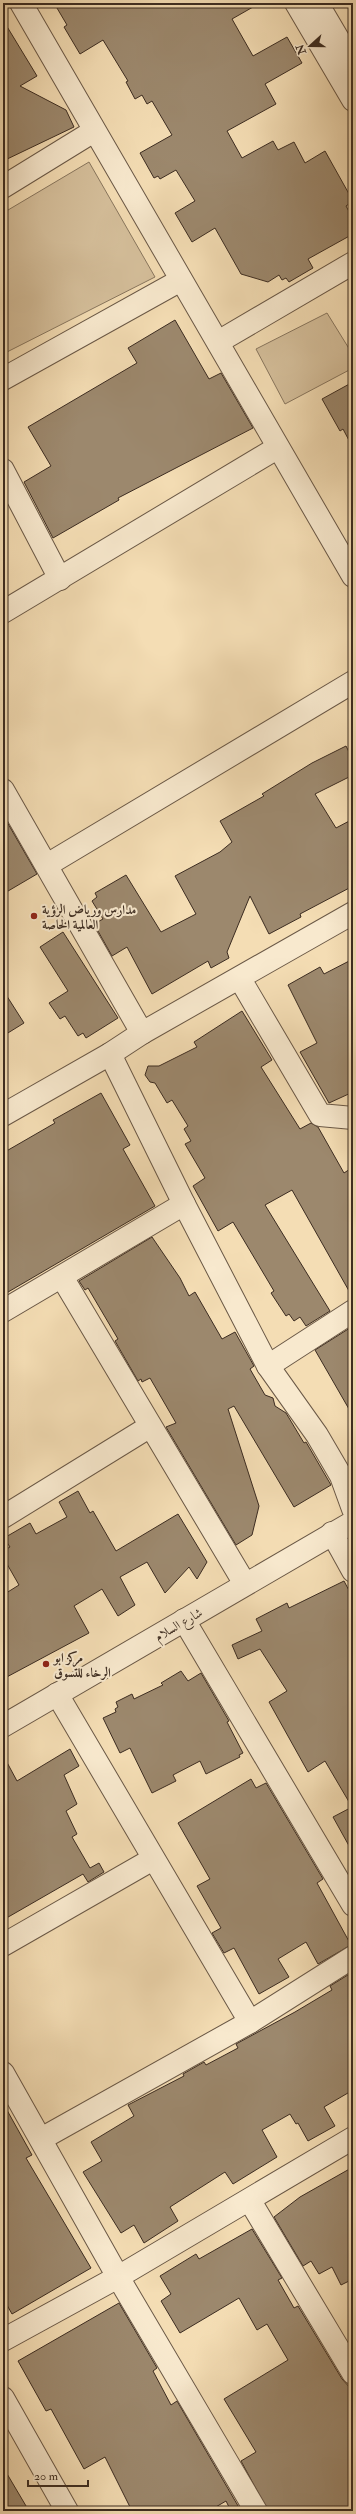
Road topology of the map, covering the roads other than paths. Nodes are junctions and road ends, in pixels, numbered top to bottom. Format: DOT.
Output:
graph roads {
  1 [pos="21,3"];
  2 [pos="296,3"];
  3 [pos="317,3"];
  4 [pos="353,64"];
  5 [pos="353,100"];
  6 [pos="94,131"];
  7 [pos="3,187"];
  8 [pos="353,263"];
  9 [pos="182,280"];
  10 [pos="218,342"];
  11 [pos="3,379"];
  12 [pos="277,448"];
  13 [pos="3,470"];
  14 [pos="353,576"];
  15 [pos="60,579"];
  16 [pos="3,612"];
  17 [pos="353,682"];
  18 [pos="3,790"];
  19 [pos="47,865"];
  20 [pos="353,913"];
  21 [pos="240,979"];
  22 [pos="142,1033"];
  23 [pos="110,1054"];
  24 [pos="3,1115"];
  25 [pos="353,1118"];
  26 [pos="184,1204"];
  27 [pos="62,1277"];
  28 [pos="3,1311"];
  29 [pos="353,1311"];
  30 [pos="268,1366"];
  31 [pos="149,1427"];
  32 [pos="353,1509"];
  33 [pos="3,1517"];
  34 [pos="353,1522"];
  35 [pos="332,1533"];
  36 [pos="353,1571"];
  37 [pos="245,1584"];
  38 [pos="184,1620"];
  39 [pos="57,1694"];
  40 [pos="3,1726"];
  41 [pos="153,1859"];
  42 [pos="353,1905"];
  43 [pos="3,1945"];
  44 [pos="353,1957"];
  45 [pos="250,2022"];
  46 [pos="3,2073"];
  47 [pos="353,2138"];
  48 [pos="41,2139"];
  49 [pos="250,2201"];
  50 [pos="118,2277"];
  51 [pos="3,2340"];
  52 [pos="353,2373"];
  53 [pos="3,2398"];
  54 [pos="67,2511"];
  55 [pos="256,2511"];
  1 -- 6 [label="street"];
  2 -- 5 [label="street"];
  3 -- 4 [label="street"];
  6 -- 7 [label="street"];
  6 -- 9 [label="street"];
  8 -- 10 [label="street"];
  9 -- 10 [label="street"];
  9 -- 11 [label="street"];
  10 -- 12 [label="street"];
  12 -- 14 [label="street"];
  12 -- 15 [label="street"];
  13 -- 15 [label="street"];
  15 -- 16 [label="street"];
  17 -- 19 [label="street"];
  18 -- 19 [label="street"];
  19 -- 22 [label="street"];
  20 -- 21 [label="street"];
  21 -- 22 [label="street"];
  21 -- 25 [label="street"];
  22 -- 23 [label="street"];
  23 -- 24 [label="street"];
  23 -- 26 [label="street"];
  26 -- 27 [label="street"];
  26 -- 30 [label="street"];
  27 -- 28 [label="street"];
  27 -- 31 [label="street"];
  29 -- 30 [label="street"];
  30 -- 32 [label="street"];
  31 -- 33 [label="street"];
  31 -- 37 [label="street"];
  34 -- 35 [label="street, شارع السلام"];
  35 -- 36 [label="street"];
  35 -- 37 [label="street, شارع السلام"];
  37 -- 38 [label="street, شارع السلام"];
  38 -- 39 [label="street, شارع السلام"];
  38 -- 42 [label="street"];
  39 -- 40 [label="street, شارع السلام"];
  39 -- 41 [label="street"];
  41 -- 43 [label="street"];
  41 -- 45 [label="street"];
  44 -- 45 [label="street"];
  45 -- 48 [label="street"];
  46 -- 48 [label="street"];
  47 -- 49 [label="street"];
  48 -- 50 [label="street"];
  49 -- 50 [label="street"];
  49 -- 52 [label="street"];
  50 -- 51 [label="street"];
  50 -- 55 [label="street"];
  53 -- 54 [label="street"];
}
